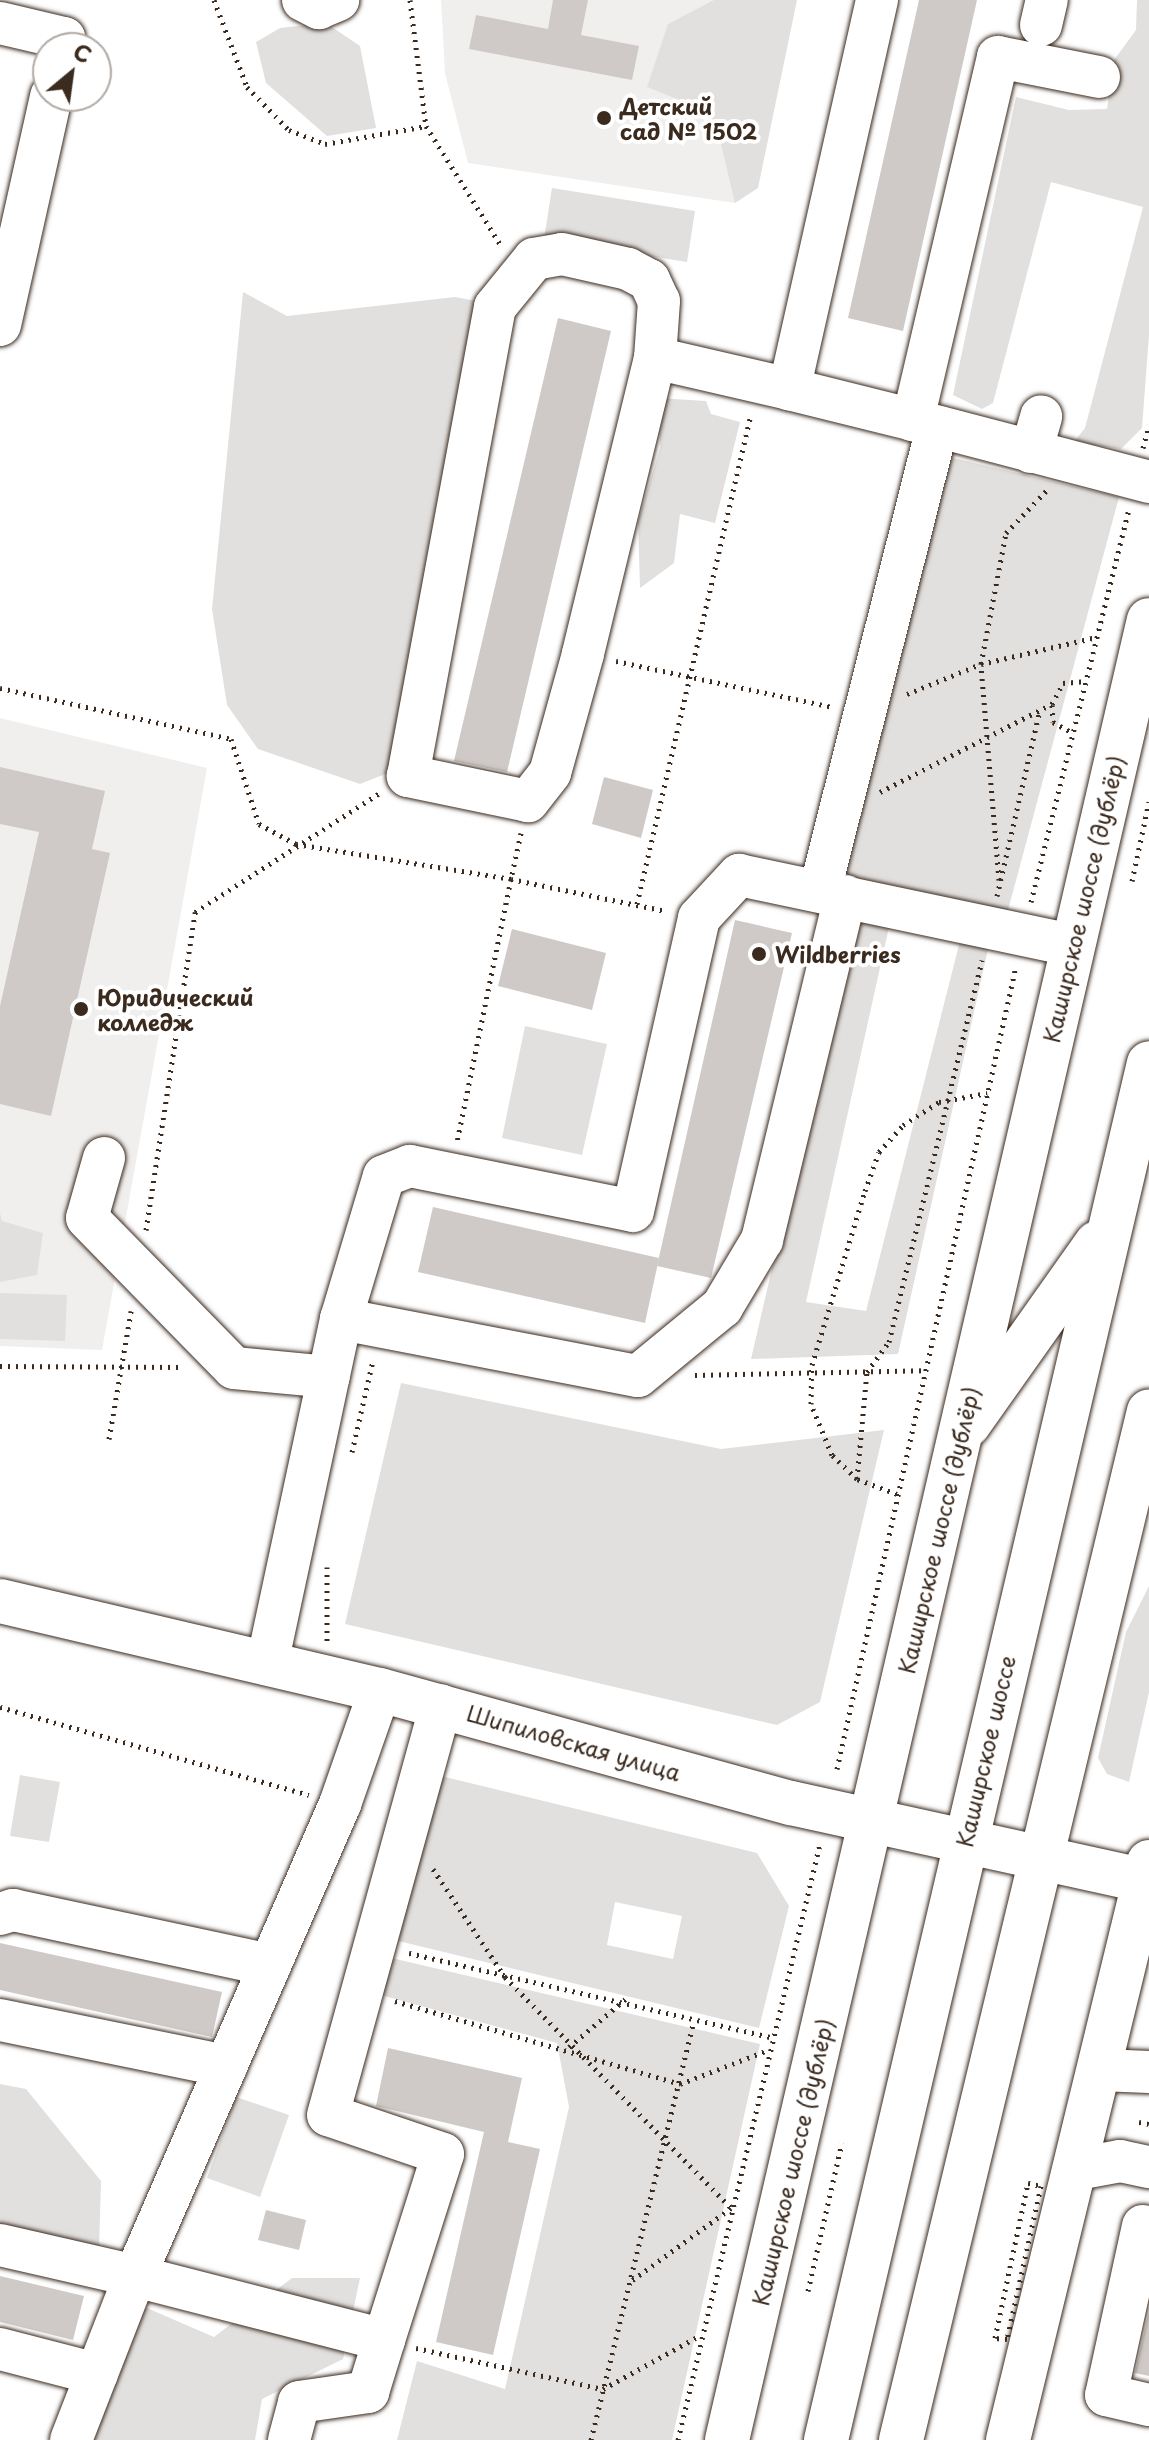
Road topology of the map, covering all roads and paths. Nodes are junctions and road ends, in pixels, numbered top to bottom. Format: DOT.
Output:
graph roads {
  1 [pos="214,0"];
  2 [pos="303,0"];
  3 [pos="338,0"];
  4 [pos="410,0"];
  5 [pos="877,0"];
  6 [pos="0,23"];
  7 [pos="38,32"];
  8 [pos="1099,77"];
  9 [pos="47,112"];
  10 [pos="426,126"];
  11 [pos="515,274"];
  12 [pos="5,281"];
  13 [pos="0,325"];
  14 [pos="655,358"];
  15 [pos="774,386"];
  16 [pos="925,424"];
  17 [pos="1149,425"];
  18 [pos="1072,463"];
  19 [pos="1142,480"];
  20 [pos="1149,620"];
  21 [pos="1097,637"];
  22 [pos="583,654"];
  23 [pos="981,664"];
  24 [pos="686,676"];
  25 [pos="1087,681"];
  26 [pos="0,688"];
  27 [pos="1052,704"];
  28 [pos="1040,710"];
  29 [pos="861,712"];
  30 [pos="1073,733"];
  31 [pos="984,737"];
  32 [pos="408,776"];
  33 [pos="528,801"];
  34 [pos="1149,802"];
  35 [pos="835,816"];
  36 [pos="296,844"];
  37 [pos="511,879"];
  38 [pos="1132,881"];
  39 [pos="1000,884"];
  40 [pos="832,893"];
  41 [pos="637,904"];
  42 [pos="1008,917"];
  43 [pos="699,918"];
  44 [pos="1072,945"];
  45 [pos="1149,1063"];
  46 [pos="987,1093"];
  47 [pos="950,1098"];
  48 [pos="457,1144"];
  49 [pos="104,1158"];
  50 [pos="1111,1221"];
  51 [pos="138,1271"];
  52 [pos="341,1319"];
  53 [pos="382,1324"];
  54 [pos="122,1365"];
  55 [pos="0,1366"];
  56 [pos="234,1368"];
  57 [pos="925,1370"];
  58 [pos="867,1372"];
  59 [pos="812,1373"];
  60 [pos="638,1376"];
  61 [pos="329,1377"];
  62 [pos="1149,1411"];
  63 [pos="959,1438"];
  64 [pos="109,1439"];
  65 [pos="351,1457"];
  66 [pos="857,1479"];
  67 [pos="897,1494"];
  68 [pos="326,1561"];
  69 [pos="0,1601"];
  70 [pos="325,1654"];
  71 [pos="267,1664"];
  72 [pos="380,1690"];
  73 [pos="441,1705"];
  74 [pos="0,1707"];
  75 [pos="837,1769"];
  76 [pos="340,1804"];
  77 [pos="872,1822"];
  78 [pos="823,1831"];
  79 [pos="407,1832"];
  80 [pos="963,1842"];
  81 [pos="1043,1860"];
  82 [pos="1147,1875"];
  83 [pos="0,1914"];
  84 [pos="376,1945"];
  85 [pos="270,1965"];
  86 [pos="505,1977"];
  87 [pos="363,1993"];
  88 [pos="628,1997"];
  89 [pos="618,2004"];
  90 [pos="0,2020"];
  91 [pos="694,2022"];
  92 [pos="773,2038"];
  93 [pos="568,2048"];
  94 [pos="768,2050"];
  95 [pos="226,2066"];
  96 [pos="1101,2070"];
  97 [pos="1149,2072"];
  98 [pos="680,2084"];
  99 [pos="1090,2117"];
  100 [pos="1149,2124"];
  101 [pos="1144,2136"];
  102 [pos="666,2139"];
  103 [pos="842,2143"];
  104 [pos="1149,2167"];
  105 [pos="1077,2169"];
  106 [pos="1028,2183"];
  107 [pos="731,2208"];
  108 [pos="1147,2221"];
  109 [pos="0,2245"];
  110 [pos="1012,2256"];
  111 [pos="135,2276"];
  112 [pos="630,2282"];
  113 [pos="808,2291"];
  114 [pos="701,2335"];
  115 [pos="384,2340"];
  116 [pos="0,2349"];
  117 [pos="97,2374"];
  118 [pos="603,2389"];
  119 [pos="1149,2405"];
  120 [pos="71,2440"];
  121 [pos="289,2440"];
  122 [pos="591,2440"];
  123 [pos="678,2440"];
  124 [pos="727,2440"];
  125 [pos="826,2440"];
  126 [pos="901,2440"];
  127 [pos="1008,2440"];
  1 -- 10 [label="path"];
  2 -- 3 [label="lane"];
  4 -- 10 [label="path"];
  5 -- 15 [label="lane"];
  6 -- 7 [label="lane"];
  8 -- 16 [label="lane"];
  9 -- 12 [label="lane"];
  10 -- 11 [label="path"];
  11 -- 14 [label="lane"];
  11 -- 32 [label="lane"];
  12 -- 13 [label="lane"];
  14 -- 15 [label="lane"];
  14 -- 22 [label="lane"];
  15 -- 16 [label="lane"];
  15 -- 24 [label="path"];
  16 -- 18 [label="lane"];
  16 -- 29 [label="lane"];
  17 -- 19 [label="path"];
  18 -- 19 [label="lane"];
  18 -- 23 [label="path"];
  19 -- 21 [label="path"];
  20 -- 44 [label="main road, Каширское шоссе (дублёр)"];
  21 -- 23 [label="path"];
  21 -- 25 [label="path"];
  22 -- 24 [label="path"];
  22 -- 33 [label="lane"];
  23 -- 29 [label="path"];
  23 -- 31 [label="path"];
  24 -- 29 [label="path"];
  24 -- 41 [label="path"];
  25 -- 27 [label="path"];
  25 -- 30 [label="path"];
  26 -- 36 [label="path"];
  27 -- 28 [label="path"];
  27 -- 30 [label="path"];
  28 -- 31 [label="path"];
  28 -- 39 [label="path"];
  29 -- 35 [label="lane"];
  30 -- 42 [label="path"];
  31 -- 35 [label="path"];
  31 -- 39 [label="path"];
  32 -- 33 [label="lane"];
  32 -- 36 [label="path"];
  33 -- 37 [label="path"];
  34 -- 38 [label="path"];
  35 -- 40 [label="lane"];
  36 -- 37 [label="path"];
  36 -- 51 [label="path"];
  37 -- 41 [label="path"];
  37 -- 48 [label="path"];
  39 -- 42 [label="path"];
  39 -- 42 [label="path"];
  40 -- 42 [label="lane"];
  40 -- 43 [label="lane"];
  40 -- 60 [label="lane"];
  41 -- 43 [label="path"];
  42 -- 44 [label="lane"];
  42 -- 46 [label="path"];
  42 -- 47 [label="path"];
  43 -- 52 [label="lane"];
  44 -- 63 [label="main road, Каширское шоссе (дублёр)"];
  45 -- 50 [label="main road, Каширское шоссе"];
  46 -- 47 [label="path"];
  46 -- 57 [label="path"];
  47 -- 58 [label="path"];
  47 -- 59 [label="path"];
  49 -- 51 [label="lane"];
  50 -- 63 [label="main road"];
  50 -- 80 [label="main road, Каширское шоссе"];
  51 -- 54 [label="path"];
  51 -- 56 [label="lane"];
  52 -- 53 [label="lane"];
  52 -- 61 [label="lane"];
  53 -- 60 [label="lane"];
  53 -- 65 [label="path"];
  54 -- 55 [label="path"];
  54 -- 56 [label="path"];
  54 -- 64 [label="path"];
  56 -- 61 [label="lane"];
  57 -- 58 [label="path"];
  57 -- 67 [label="path"];
  58 -- 59 [label="path"];
  58 -- 66 [label="path"];
  59 -- 60 [label="path"];
  59 -- 66 [label="path"];
  61 -- 71 [label="lane"];
  62 -- 81 [label="main road"];
  63 -- 77 [label="main road, Каширское шоссе (дублёр)"];
  66 -- 67 [label="path"];
  67 -- 75 [label="path"];
  68 -- 70 [label="path"];
  69 -- 71 [label="main road, Шипиловская улица"];
  71 -- 72 [label="main road, Шипиловская улица"];
  72 -- 73 [label="main road, Шипиловская улица"];
  72 -- 76 [label="lane"];
  73 -- 77 [label="main road, Шипиловская улица"];
  73 -- 79 [label="lane"];
  74 -- 76 [label="path"];
  76 -- 85 [label="lane"];
  77 -- 80 [label="main road, Шипиловская улица"];
  77 -- 124 [label="main road, Каширское шоссе (дублёр)"];
  78 -- 92 [label="path"];
  79 -- 84 [label="lane"];
  79 -- 86 [label="path"];
  80 -- 81 [label="main road, Шипиловская улица"];
  80 -- 125 [label="main road, Каширское шоссе"];
  81 -- 82 [label="main road, Шипиловская улица"];
  81 -- 126 [label="main road"];
  82 -- 96 [label="main road"];
  83 -- 85 [label="lane"];
  84 -- 86 [label="path"];
  84 -- 87 [label="lane"];
  85 -- 95 [label="lane"];
  86 -- 89 [label="path"];
  86 -- 93 [label="path"];
  87 -- 93 [label="path"];
  87 -- 115 [label="lane"];
  88 -- 89 [label="path"];
  89 -- 91 [label="path"];
  89 -- 93 [label="path"];
  90 -- 95 [label="lane"];
  91 -- 92 [label="path"];
  91 -- 98 [label="path"];
  92 -- 94 [label="path"];
  93 -- 98 [label="path"];
  93 -- 102 [label="path"];
  94 -- 98 [label="path"];
  94 -- 107 [label="path"];
  95 -- 111 [label="lane"];
  96 -- 97 [label="lane"];
  96 -- 99 [label="main road"];
  98 -- 102 [label="path"];
  99 -- 101 [label="lane"];
  99 -- 105 [label="main road"];
  100 -- 101 [label="path"];
  102 -- 107 [label="path"];
  102 -- 112 [label="path"];
  103 -- 113 [label="path"];
  104 -- 105 [label="lane"];
  105 -- 127 [label="main road"];
  106 -- 110 [label="path"];
  107 -- 112 [label="path"];
  107 -- 114 [label="path"];
  108 -- 119 [label="lane"];
  109 -- 111 [label="lane"];
  111 -- 115 [label="lane"];
  111 -- 117 [label="lane"];
  112 -- 118 [label="path"];
  114 -- 118 [label="path"];
  114 -- 123 [label="path"];
  115 -- 118 [label="path"];
  115 -- 121 [label="lane"];
  116 -- 117 [label="lane"];
  117 -- 120 [label="lane"];
  118 -- 122 [label="path"];
}
